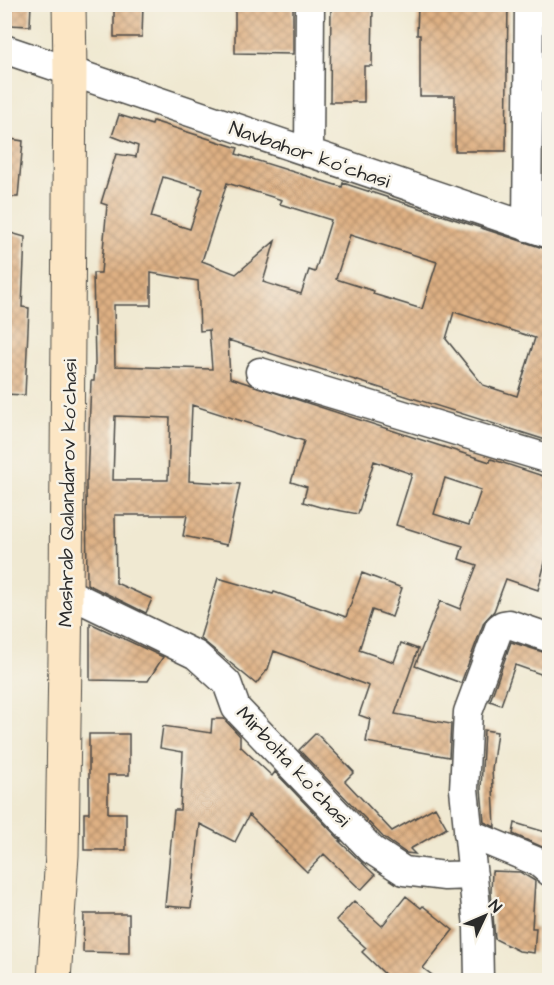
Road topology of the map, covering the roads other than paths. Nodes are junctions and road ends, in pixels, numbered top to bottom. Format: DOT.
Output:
graph roads {
  1 [pos="69,4"];
  2 [pos="310,4"];
  3 [pos="529,4"];
  4 [pos="4,49"];
  5 [pos="70,72"];
  6 [pos="309,153"];
  7 [pos="538,230"];
  8 [pos="260,372"];
  9 [pos="549,459"];
  10 [pos="66,592"];
  11 [pos="549,638"];
  12 [pos="468,833"];
  13 [pos="549,872"];
  14 [pos="473,875"];
  15 [pos="54,981"];
  16 [pos="479,981"];
  1 -- 5 [label="main road, Mashrab Qalandarov ko'chasi"];
  2 -- 6 [label="street"];
  3 -- 7 [label="street"];
  4 -- 5 [label="street, Navbahor koʻchasi"];
  5 -- 6 [label="street, Navbahor koʻchasi"];
  5 -- 10 [label="main road, Mashrab Qalandarov ko'chasi"];
  6 -- 7 [label="street, Navbahor koʻchasi"];
  8 -- 9 [label="street"];
  10 -- 14 [label="street, Mirbolta koʻchasi"];
  10 -- 15 [label="main road, Mashrab Qalandarov ko'chasi"];
  11 -- 12 [label="street"];
  12 -- 13 [label="street"];
  12 -- 14 [label="street"];
  14 -- 16 [label="street"];
}
